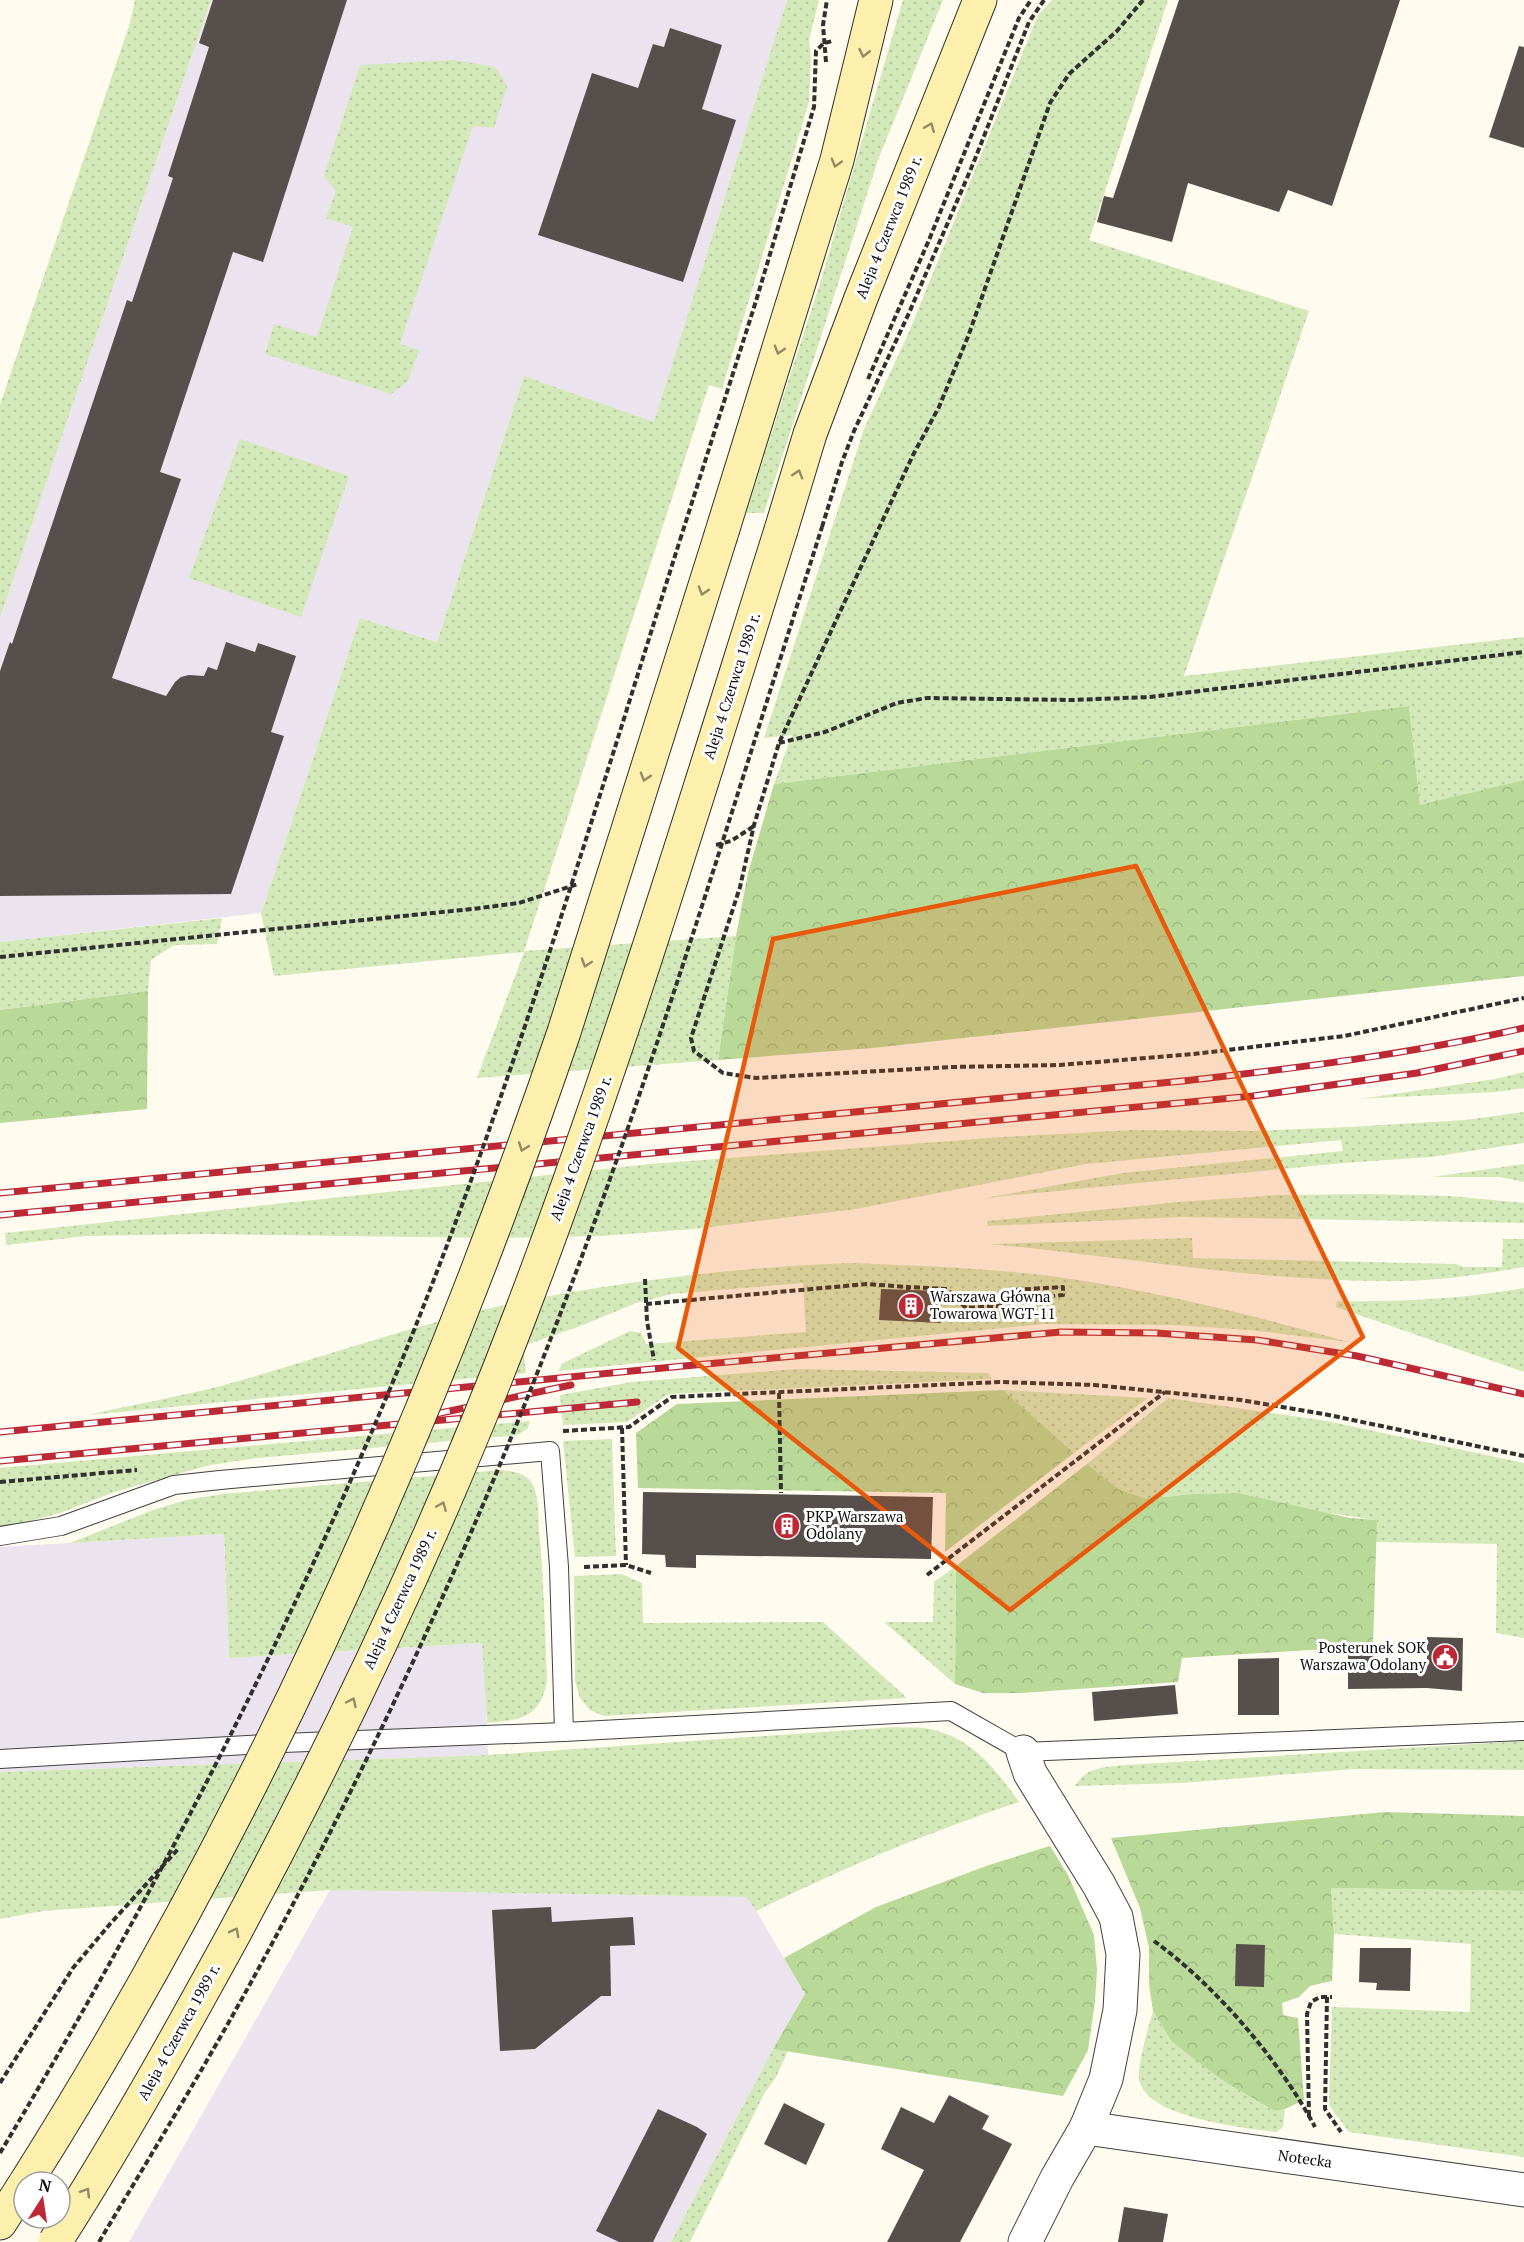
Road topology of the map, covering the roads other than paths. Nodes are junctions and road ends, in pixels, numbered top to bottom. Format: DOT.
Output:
graph roads {
  1 [pos="876,0"];
  2 [pos="980,0"];
  3 [pos="0,1536"];
  4 [pos="1524,1731"];
  5 [pos="564,1732"];
  6 [pos="1023,1752"];
  7 [pos="0,1760"];
  8 [pos="1086,2128"];
  9 [pos="33,2170"];
  10 [pos="1524,2190"];
  11 [pos="12,2204"];
  12 [pos="0,2223"];
  13 [pos="55,2242"];
  14 [pos="1025,2242"];
  1 -- 9 [label="main road, one-way, bridge"];
  13 -- 2 [label="main road, Aleja 4 Czerwca 1989 r., one-way, bridge"];
  3 -- 5 [label="lane"];
  4 -- 6 [label="lane"];
  5 -- 6 [label="lane"];
  5 -- 7 [label="lane"];
  6 -- 8 [label="street"];
  8 -- 10 [label="street, Notecka"];
  8 -- 14 [label="street"];
  11 -- 12 [label="main road"];
}
